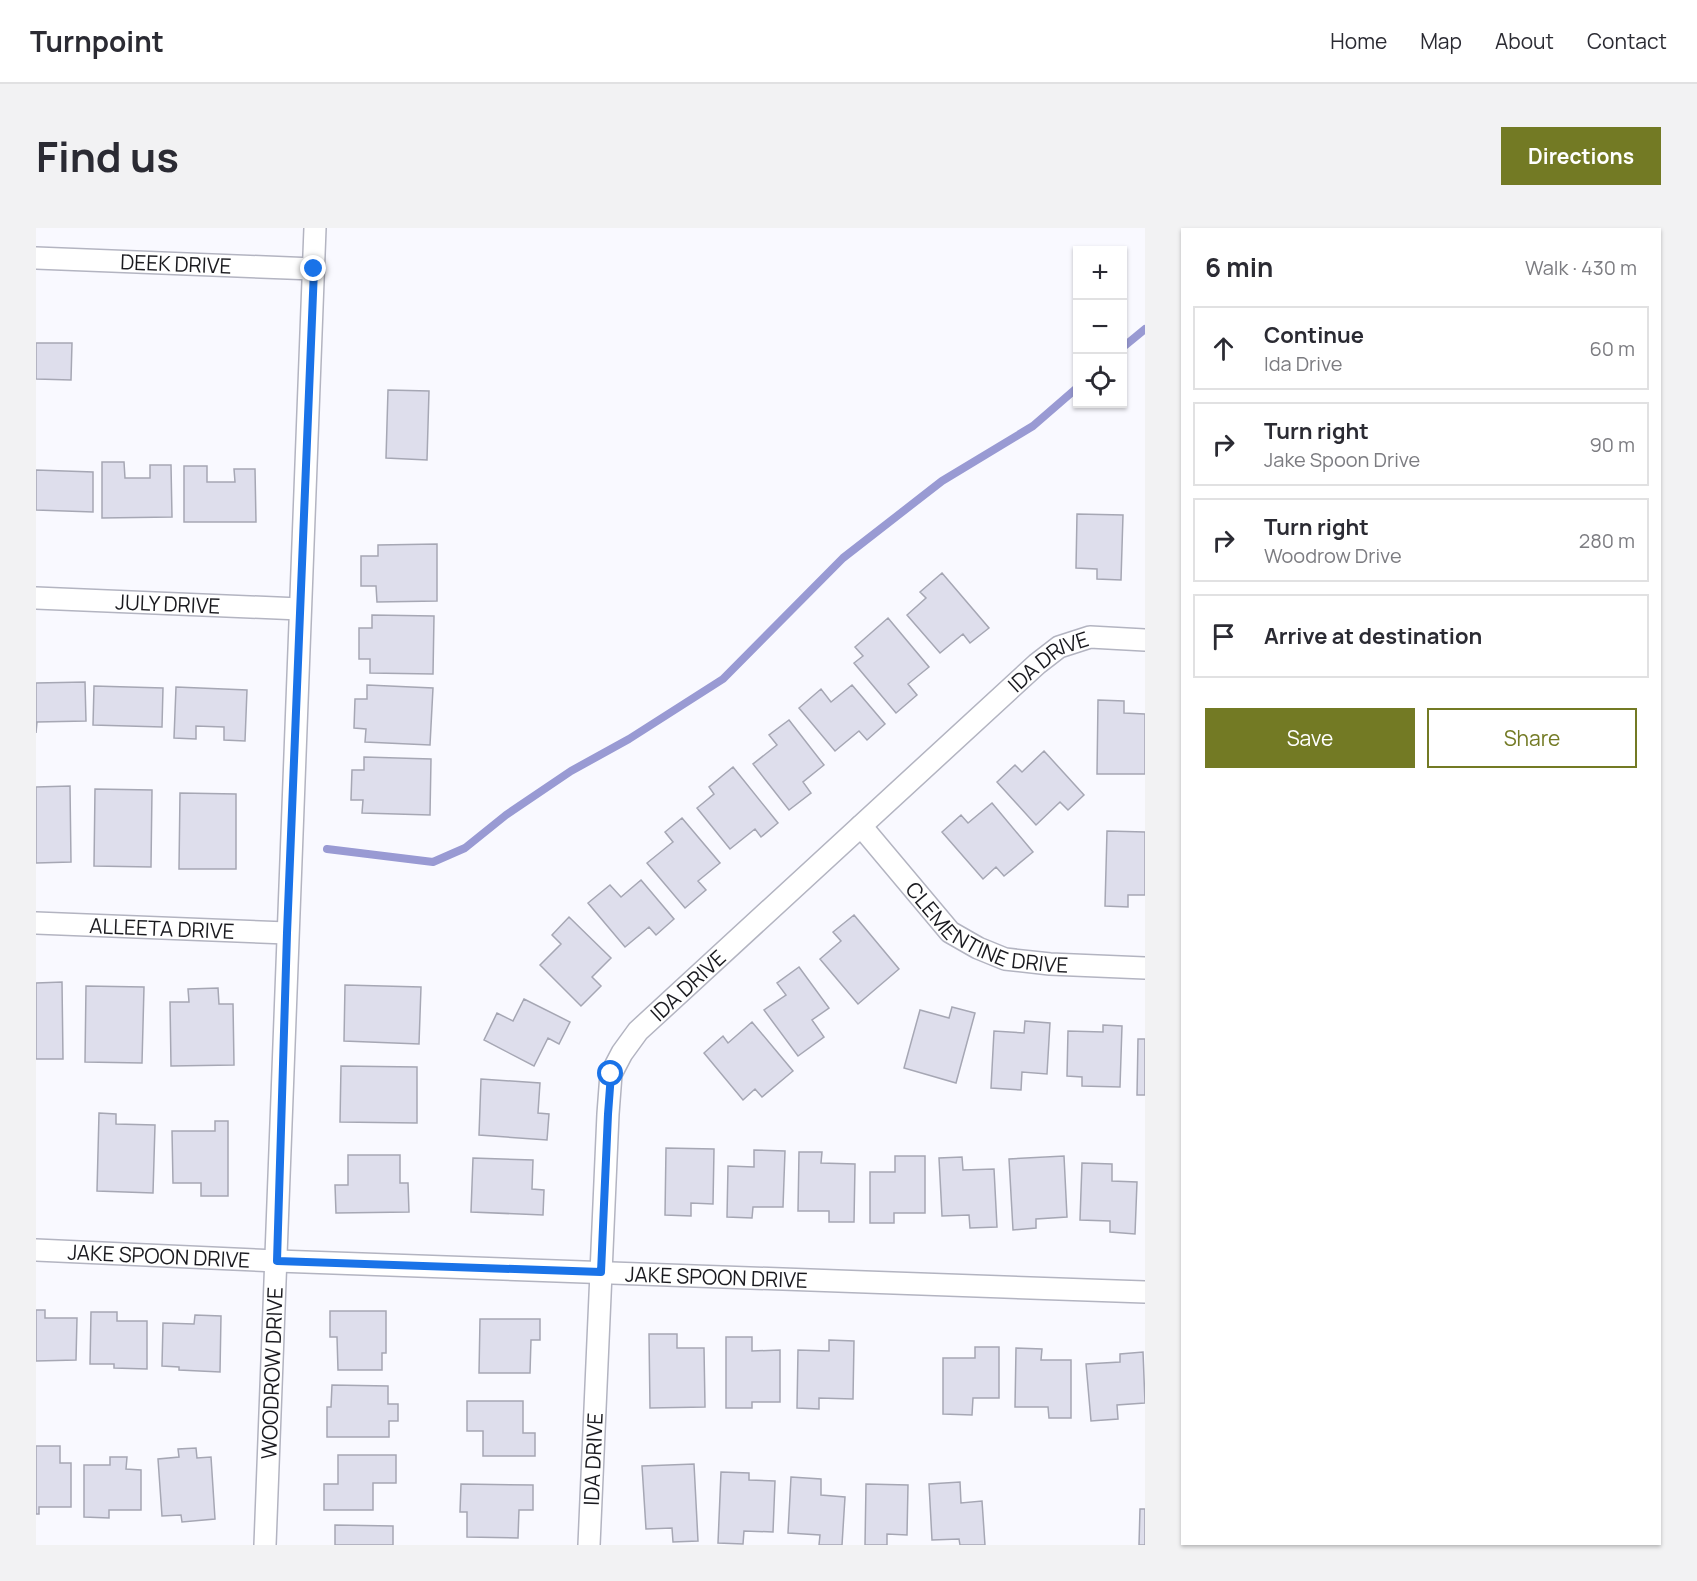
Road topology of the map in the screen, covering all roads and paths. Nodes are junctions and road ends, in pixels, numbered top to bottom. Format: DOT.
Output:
graph roads {
  1 [pos="315,228"];
  2 [pos="36,258"];
  3 [pos="314,269"];
  4 [pos="36,598"];
  5 [pos="300,609"];
  6 [pos="1145,640"];
  7 [pos="861,826"];
  8 [pos="36,923"];
  9 [pos="287,933"];
  10 [pos="1145,968"];
  11 [pos="36,1250"];
  12 [pos="277,1261"];
  13 [pos="601,1272"];
  14 [pos="1145,1292"];
  15 [pos="265,1545"];
  16 [pos="589,1545"];
  1 -- 3 [label="street, WOODROW DRIVE"];
  2 -- 3 [label="street, DEEK DRIVE"];
  3 -- 5 [label="street, WOODROW DRIVE"];
  4 -- 5 [label="street, JULY DRIVE"];
  5 -- 9 [label="street, WOODROW DRIVE"];
  6 -- 7 [label="street, IDA DRIVE"];
  7 -- 10 [label="street, CLEMENTINE DRIVE"];
  7 -- 13 [label="street, IDA DRIVE"];
  8 -- 9 [label="street, ALLEETA DRIVE"];
  9 -- 12 [label="street, WOODROW DRIVE"];
  11 -- 12 [label="street, JAKE SPOON DRIVE"];
  12 -- 13 [label="street, JAKE SPOON DRIVE"];
  12 -- 15 [label="street, WOODROW DRIVE"];
  13 -- 14 [label="street, JAKE SPOON DRIVE"];
  13 -- 16 [label="street, IDA DRIVE"];
}
